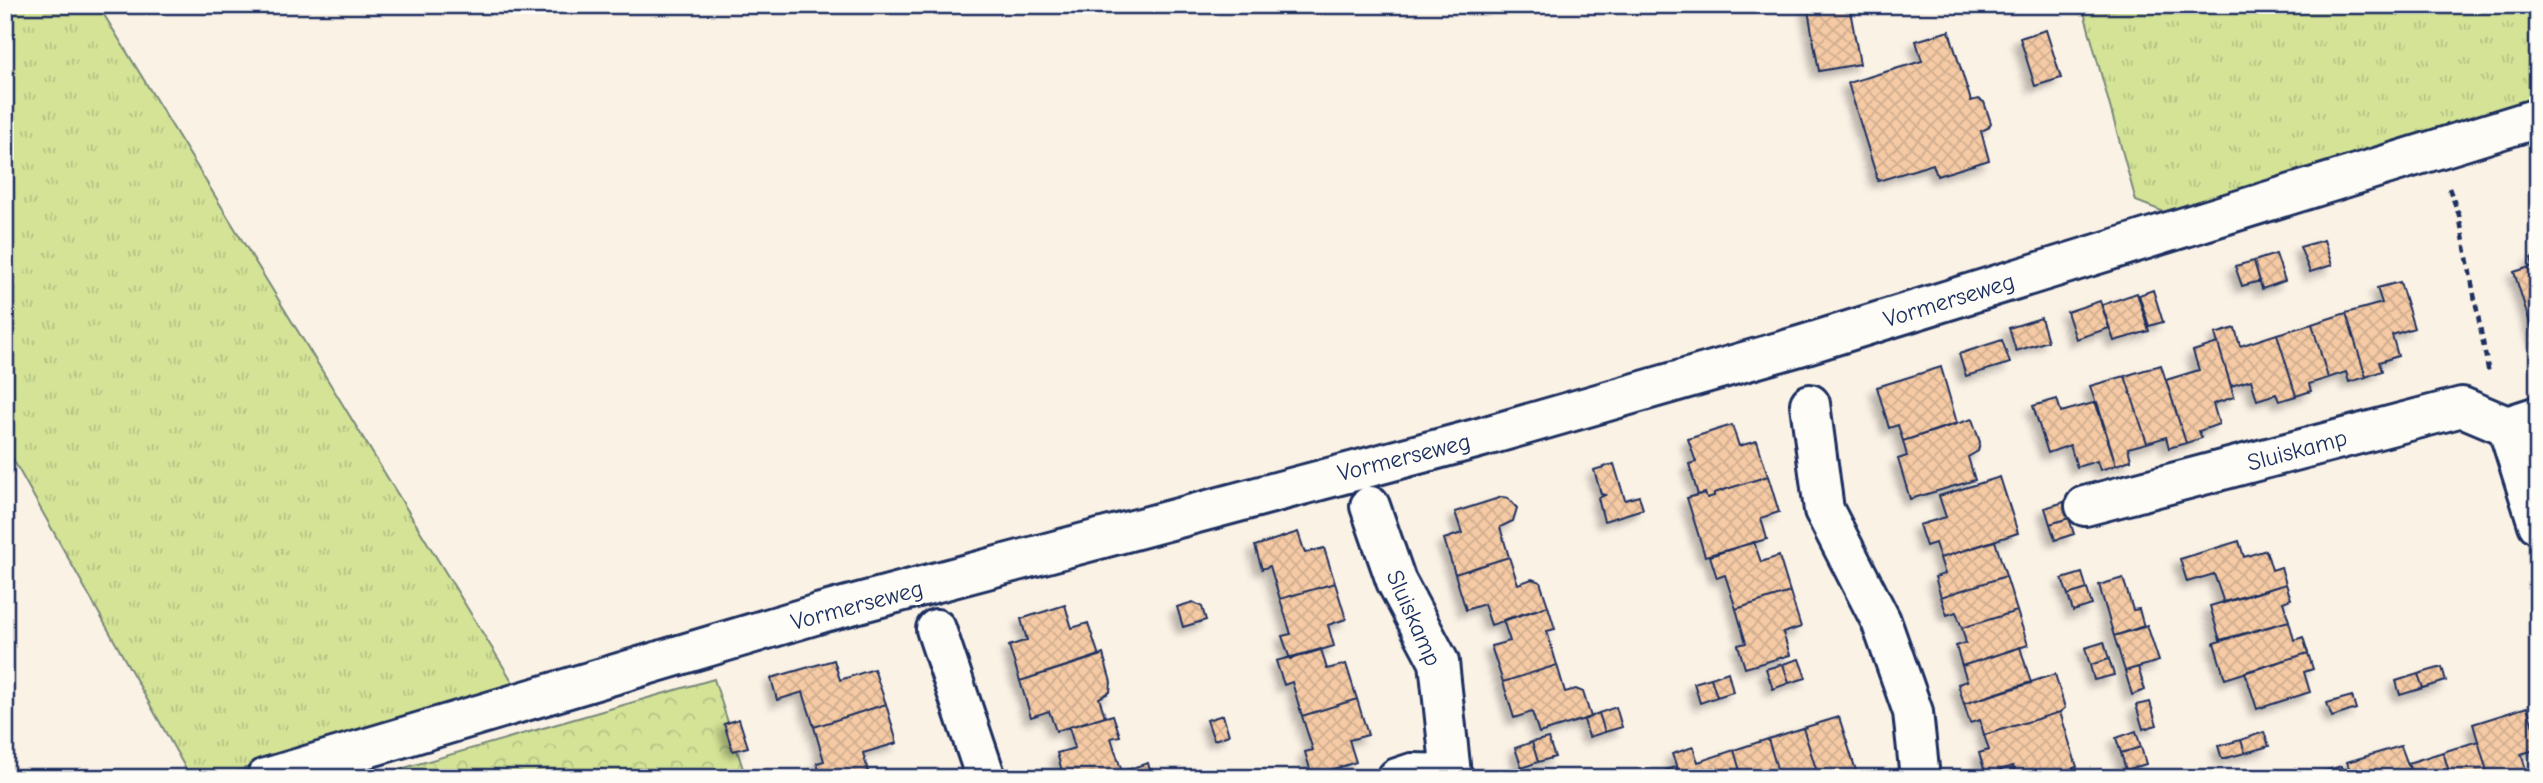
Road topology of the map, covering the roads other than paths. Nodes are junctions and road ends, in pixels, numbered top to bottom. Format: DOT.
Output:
graph roads {
  1 [pos="2538,118"];
  2 [pos="1810,404"];
  3 [pos="2508,419"];
  4 [pos="1370,506"];
  5 [pos="2085,506"];
  6 [pos="2538,524"];
  7 [pos="936,629"];
  8 [pos="1453,776"];
  9 [pos="266,778"];
  10 [pos="986,778"];
  11 [pos="1397,778"];
  12 [pos="1920,778"];
  1 -- 9 [label="street, Vormerseweg"];
  2 -- 12 [label="street"];
  3 -- 5 [label="street, Sluiskamp"];
  3 -- 6 [label="street"];
  4 -- 8 [label="street, Sluiskamp"];
  7 -- 10 [label="street"];
  8 -- 11 [label="street, Sluiskamp"];
}
